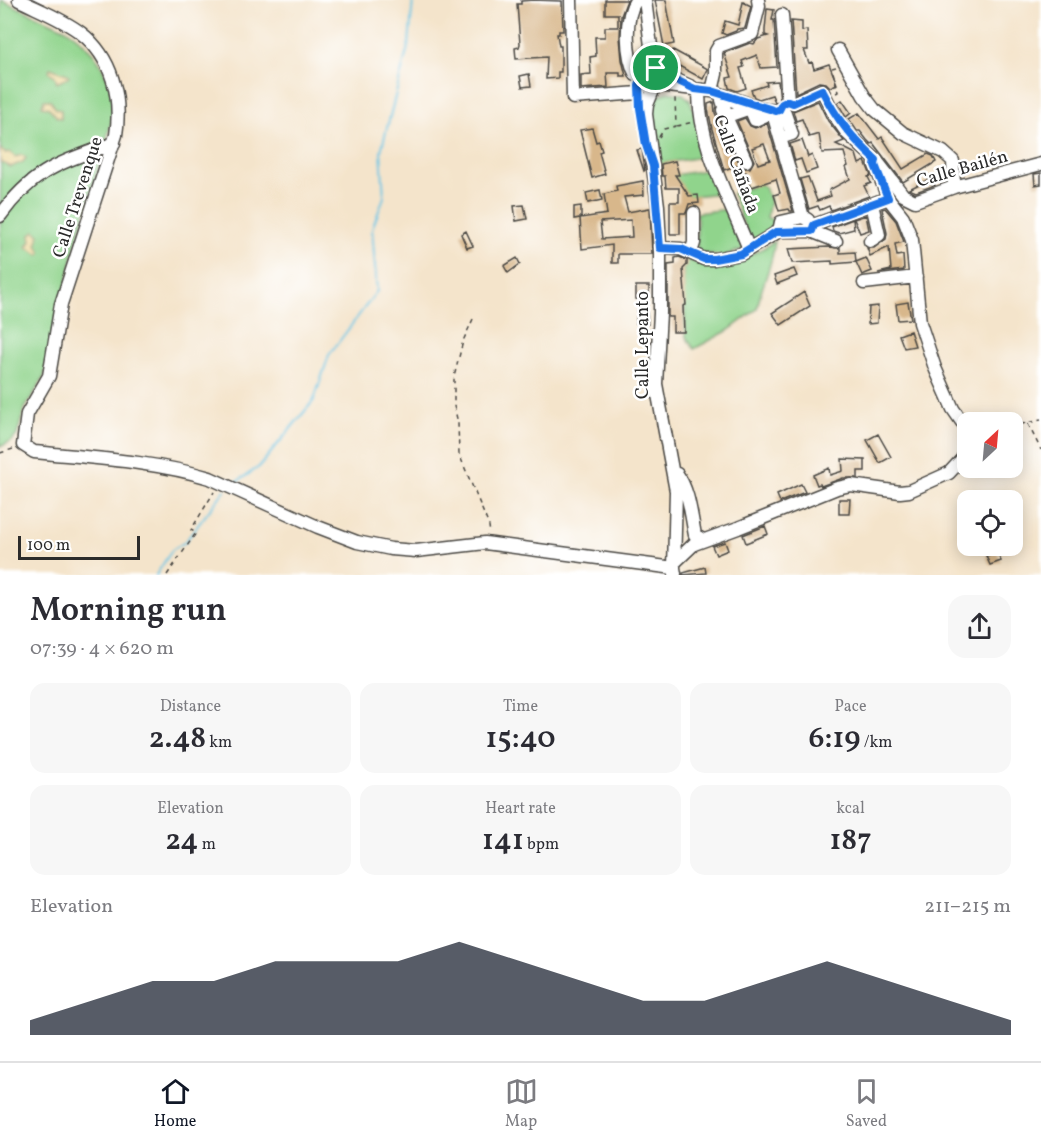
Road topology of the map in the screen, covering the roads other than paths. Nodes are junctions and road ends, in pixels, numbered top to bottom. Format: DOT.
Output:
graph roads {
  1 [pos="18,0"];
  2 [pos="571,0"];
  3 [pos="636,0"];
  4 [pos="645,0"];
  5 [pos="758,0"];
  6 [pos="782,15"];
  7 [pos="651,46"];
  8 [pos="838,50"];
  9 [pos="658,79"];
  10 [pos="641,80"];
  11 [pos="706,91"];
  12 [pos="779,109"];
  13 [pos="114,143"];
  14 [pos="651,156"];
  15 [pos="876,160"];
  16 [pos="746,161"];
  17 [pos="1041,164"];
  18 [pos="954,187"];
  19 [pos="888,198"];
  20 [pos="872,204"];
  21 [pos="694,213"];
  22 [pos="0,216"];
  23 [pos="803,217"];
  24 [pos="813,228"];
  25 [pos="779,231"];
  26 [pos="836,241"];
  27 [pos="870,241"];
  28 [pos="660,248"];
  29 [pos="749,249"];
  30 [pos="691,252"];
  31 [pos="916,277"];
  32 [pos="864,283"];
  33 [pos="957,415"];
  34 [pos="957,465"];
  35 [pos="674,473"];
  36 [pos="674,538"];
  37 [pos="695,540"];
  38 [pos="674,569"];
  1 -- 13 [label="street, Calle Trevenque"];
  2 -- 10 [label="street"];
  3 -- 10 [label="street, Calle Lepanto"];
  4 -- 7 [label="street, Calle Lepanto"];
  5 -- 11 [label="street"];
  6 -- 12 [label="street"];
  7 -- 9 [label="street, Calle Lepanto"];
  7 -- 10 [label="street, Calle Lepanto"];
  8 -- 18 [label="street"];
  9 -- 10 [label="street"];
  9 -- 10 [label="street"];
  9 -- 11 [label="street"];
  9 -- 14 [label="street, Calle Lepanto"];
  10 -- 14 [label="street, Calle Lepanto"];
  11 -- 12 [label="street"];
  11 -- 16 [label="street"];
  11 -- 29 [label="street, Calle Cañada"];
  12 -- 15 [label="street"];
  12 -- 23 [label="street"];
  13 -- 22 [label="street"];
  13 -- 38 [label="street, Calle Trevenque"];
  14 -- 28 [label="street, Calle Lepanto"];
  15 -- 18 [label="street, Calle Bailén"];
  15 -- 19 [label="street"];
  17 -- 18 [label="street, Calle Bailén"];
  19 -- 20 [label="street"];
  19 -- 31 [label="street"];
  20 -- 24 [label="street"];
  20 -- 27 [label="street"];
  21 -- 30 [label="street"];
  23 -- 24 [label="street"];
  23 -- 25 [label="street"];
  24 -- 25 [label="street"];
  24 -- 26 [label="street"];
  25 -- 29 [label="street"];
  28 -- 30 [label="street"];
  28 -- 35 [label="street, Calle Lepanto"];
  29 -- 30 [label="street"];
  31 -- 32 [label="street"];
  31 -- 33 [label="street"];
  34 -- 37 [label="street"];
  35 -- 36 [label="street, Calle Lepanto"];
  35 -- 37 [label="street"];
  36 -- 37 [label="street"];
  36 -- 38 [label="street, Calle Lepanto"];
  37 -- 38 [label="street"];
}
